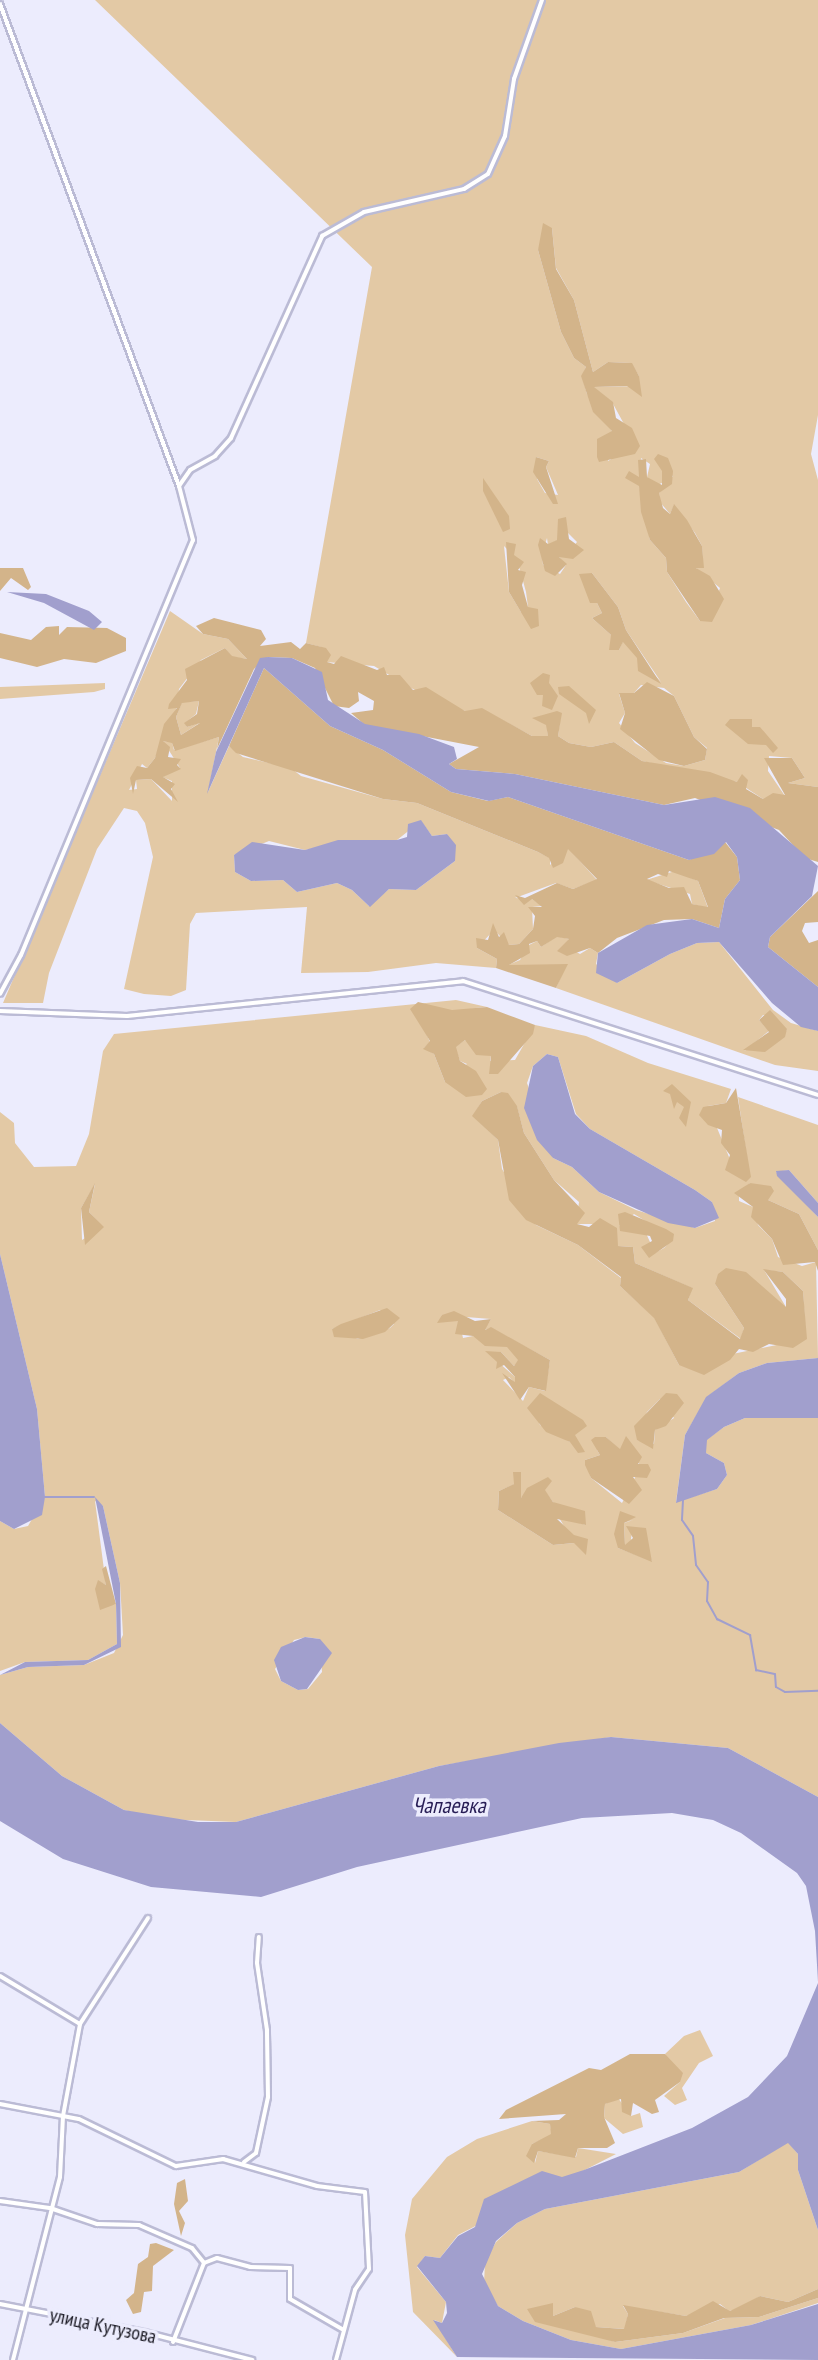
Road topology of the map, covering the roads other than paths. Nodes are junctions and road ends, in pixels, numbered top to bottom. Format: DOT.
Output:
graph roads {
  1 [pos="542,0"];
  2 [pos="0,4"];
  3 [pos="179,486"];
  4 [pos="0,994"];
  5 [pos="0,1011"];
  6 [pos="818,1095"];
  7 [pos="148,1918"];
  8 [pos="259,1937"];
  9 [pos="0,1976"];
  10 [pos="80,2024"];
  11 [pos="0,2104"];
  12 [pos="63,2116"];
  13 [pos="243,2162"];
  14 [pos="0,2201"];
  15 [pos="50,2208"];
  16 [pos="204,2263"];
  17 [pos="0,2304"];
  18 [pos="24,2309"];
  19 [pos="342,2329"];
  20 [pos="173,2342"];
  21 [pos="13,2360"];
  22 [pos="252,2360"];
  23 [pos="336,2360"];
  1 -- 3 [label="street"];
  2 -- 3 [label="street"];
  3 -- 4 [label="street"];
  5 -- 6 [label="street"];
  7 -- 10 [label="street"];
  8 -- 13 [label="street"];
  9 -- 10 [label="street"];
  10 -- 12 [label="street"];
  11 -- 12 [label="street"];
  12 -- 13 [label="street"];
  12 -- 15 [label="street"];
  13 -- 19 [label="street"];
  14 -- 15 [label="street"];
  15 -- 16 [label="street"];
  15 -- 18 [label="street"];
  16 -- 19 [label="street"];
  16 -- 20 [label="street"];
  17 -- 18 [label="street, улица Кутузова"];
  18 -- 20 [label="street, улица Кутузова"];
  18 -- 21 [label="street"];
  19 -- 23 [label="street"];
  20 -- 22 [label="street, улица Кутузова"];
}
